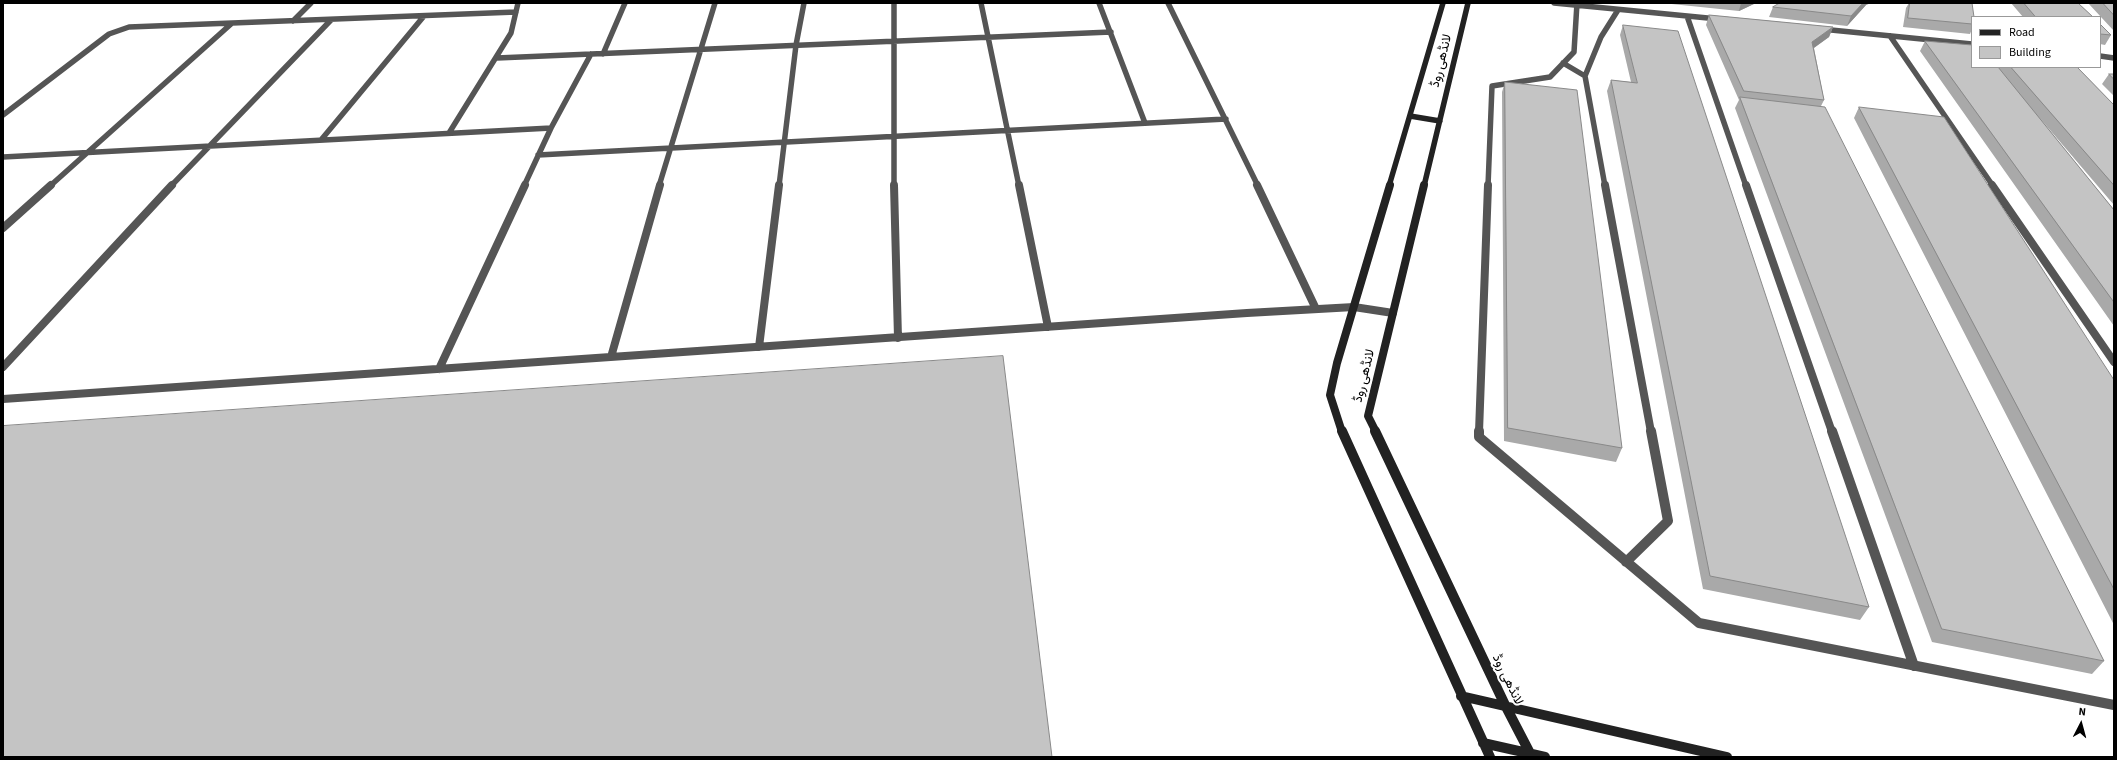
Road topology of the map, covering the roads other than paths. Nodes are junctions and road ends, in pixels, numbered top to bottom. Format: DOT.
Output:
graph roads {
  1 [pos="311,3"];
  2 [pos="518,3"];
  3 [pos="625,3"];
  4 [pos="715,3"];
  5 [pos="804,3"];
  6 [pos="894,3"];
  7 [pos="982,3"];
  8 [pos="1099,3"];
  9 [pos="1168,3"];
  10 [pos="1443,3"];
  11 [pos="1468,3"];
  12 [pos="1554,3"];
  13 [pos="1577,4"];
  14 [pos="1618,10"];
  15 [pos="516,12"];
  16 [pos="424,16"];
  17 [pos="1687,16"];
  18 [pos="331,20"];
  19 [pos="1726,20"];
  20 [pos="293,21"];
  21 [pos="231,24"];
  22 [pos="1812,28"];
  23 [pos="1111,32"];
  24 [pos="1890,36"];
  25 [pos="989,37"];
  26 [pos="893,41"];
  27 [pos="1971,44"];
  28 [pos="796,45"];
  29 [pos="700,50"];
  30 [pos="591,54"];
  31 [pos="602,54"];
  32 [pos="2101,56"];
  33 [pos="497,58"];
  34 [pos="2114,58"];
  35 [pos="1563,63"];
  36 [pos="1585,76"];
  37 [pos="3,115"];
  38 [pos="1410,116"];
  39 [pos="1226,119"];
  40 [pos="1440,121"];
  41 [pos="1145,123"];
  42 [pos="551,128"];
  43 [pos="1008,130"];
  44 [pos="449,133"];
  45 [pos="893,136"];
  46 [pos="320,140"];
  47 [pos="784,142"];
  48 [pos="208,146"];
  49 [pos="670,148"];
  50 [pos="88,152"];
  51 [pos="538,155"];
  52 [pos="3,157"];
  53 [pos="3,228"];
  54 [pos="1354,307"];
  55 [pos="1316,309"];
  56 [pos="1393,313"];
  57 [pos="1048,328"];
  58 [pos="898,338"];
  59 [pos="759,347"];
  60 [pos="611,358"];
  61 [pos="2114,362"];
  62 [pos="3,367"];
  63 [pos="439,369"];
  64 [pos="3,399"];
  65 [pos="1626,562"];
  66 [pos="1914,666"];
  67 [pos="1461,696"];
  68 [pos="1505,705"];
  69 [pos="2114,706"];
  70 [pos="1483,743"];
  71 [pos="1531,754"];
  72 [pos="1490,757"];
  73 [pos="1545,757"];
  74 [pos="1727,757"];
  1 -- 20 [label="street"];
  2 -- 15 [label="street"];
  3 -- 31 [label="street"];
  4 -- 29 [label="street"];
  5 -- 28 [label="street"];
  6 -- 26 [label="street"];
  7 -- 25 [label="street"];
  8 -- 23 [label="street"];
  9 -- 39 [label="street"];
  10 -- 38 [label="main road, لانڈھی روڈ"];
  11 -- 40 [label="main road, لانڈھی روڈ"];
  12 -- 13 [label="street"];
  13 -- 14 [label="street"];
  13 -- 35 [label="street"];
  14 -- 17 [label="street"];
  14 -- 36 [label="street"];
  15 -- 16 [label="street"];
  15 -- 33 [label="street"];
  16 -- 18 [label="street"];
  16 -- 46 [label="street"];
  17 -- 19 [label="street"];
  17 -- 66 [label="street"];
  18 -- 20 [label="street"];
  18 -- 48 [label="street"];
  20 -- 21 [label="street"];
  21 -- 37 [label="street"];
  21 -- 50 [label="street"];
  22 -- 24 [label="street"];
  23 -- 25 [label="street"];
  23 -- 41 [label="street"];
  24 -- 27 [label="street"];
  24 -- 61 [label="street"];
  25 -- 26 [label="street"];
  25 -- 43 [label="street"];
  26 -- 28 [label="street"];
  26 -- 45 [label="street"];
  28 -- 29 [label="street"];
  28 -- 47 [label="street"];
  29 -- 31 [label="street"];
  29 -- 49 [label="street"];
  30 -- 31 [label="street"];
  30 -- 33 [label="street"];
  30 -- 42 [label="street"];
  32 -- 34 [label="street"];
  33 -- 44 [label="street"];
  35 -- 36 [label="street"];
  35 -- 65 [label="street"];
  36 -- 65 [label="street"];
  38 -- 40 [label="main road"];
  38 -- 54 [label="main road, لانڈھی روڈ"];
  39 -- 41 [label="street"];
  39 -- 55 [label="street"];
  40 -- 56 [label="main road, لانڈھی روڈ"];
  41 -- 43 [label="street"];
  42 -- 44 [label="street"];
  42 -- 51 [label="street"];
  43 -- 45 [label="street"];
  43 -- 57 [label="street"];
  44 -- 46 [label="street"];
  45 -- 47 [label="street"];
  45 -- 58 [label="street"];
  46 -- 48 [label="street"];
  47 -- 49 [label="street"];
  47 -- 59 [label="street"];
  48 -- 50 [label="street"];
  48 -- 62 [label="street"];
  49 -- 51 [label="street"];
  49 -- 60 [label="street"];
  50 -- 52 [label="street"];
  50 -- 53 [label="street"];
  51 -- 63 [label="street"];
  54 -- 55 [label="street"];
  54 -- 56 [label="street"];
  54 -- 67 [label="main road, لانڈھی روڈ"];
  55 -- 57 [label="street"];
  56 -- 68 [label="main road, لانڈھی روڈ"];
  57 -- 58 [label="street"];
  58 -- 59 [label="street"];
  59 -- 60 [label="street"];
  60 -- 63 [label="street"];
  63 -- 64 [label="street"];
  65 -- 66 [label="street"];
  66 -- 69 [label="street"];
  67 -- 68 [label="main road"];
  67 -- 70 [label="main road, لانڈھی روڈ"];
  68 -- 71 [label="main road, لانڈھی روڈ"];
  68 -- 74 [label="main road"];
  70 -- 71 [label="main road"];
  70 -- 72 [label="main road, لانڈھی روڈ"];
  71 -- 73 [label="main road"];
}
